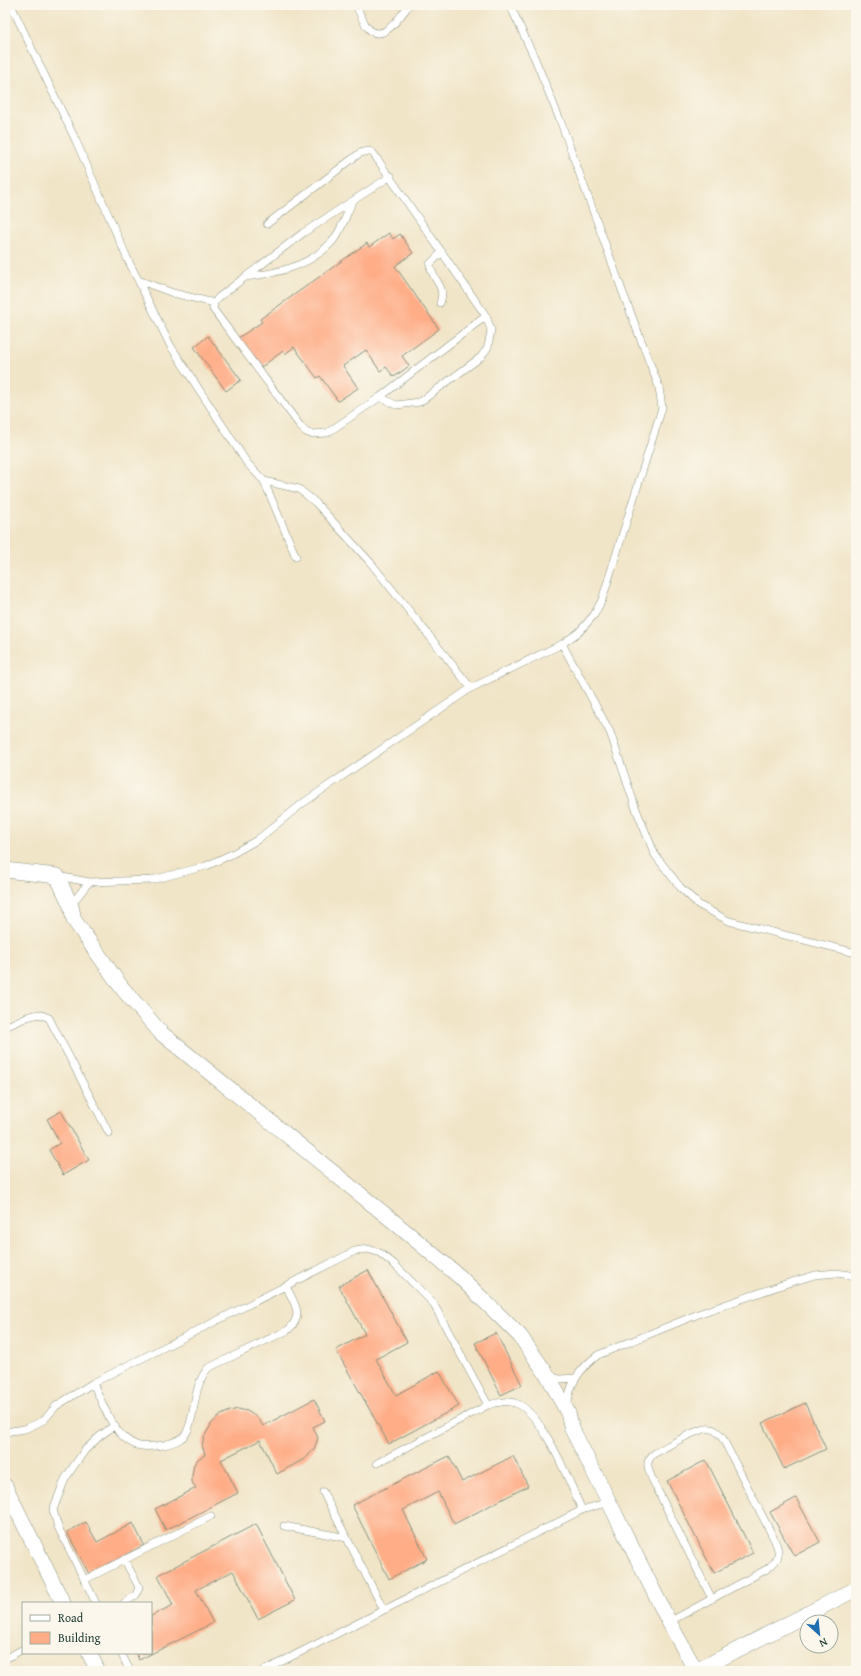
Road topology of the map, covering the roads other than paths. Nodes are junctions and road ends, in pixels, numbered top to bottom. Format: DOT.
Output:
graph roads {
  1 [pos="11,5"];
  2 [pos="356,5"];
  3 [pos="409,5"];
  4 [pos="510,5"];
  5 [pos="391,176"];
  6 [pos="352,202"];
  7 [pos="267,224"];
  8 [pos="442,252"];
  9 [pos="245,277"];
  10 [pos="138,280"];
  11 [pos="214,303"];
  12 [pos="440,304"];
  13 [pos="486,316"];
  14 [pos="380,397"];
  15 [pos="264,481"];
  16 [pos="296,557"];
  17 [pos="562,644"];
  18 [pos="471,688"];
  19 [pos="5,870"];
  20 [pos="57,876"];
  21 [pos="89,882"];
  22 [pos="71,906"];
  23 [pos="856,953"];
  24 [pos="5,1027"];
  25 [pos="109,1133"];
  26 [pos="856,1276"];
  27 [pos="286,1286"];
  28 [pos="548,1376"];
  29 [pos="576,1378"];
  30 [pos="94,1383"];
  31 [pos="488,1405"];
  32 [pos="568,1414"];
  33 [pos="115,1426"];
  34 [pos="5,1433"];
  35 [pos="377,1463"];
  36 [pos="5,1486"];
  37 [pos="323,1492"];
  38 [pos="609,1502"];
  39 [pos="582,1510"];
  40 [pos="211,1516"];
  41 [pos="284,1526"];
  42 [pos="347,1538"];
  43 [pos="124,1559"];
  44 [pos="84,1580"];
  45 [pos="856,1589"];
  46 [pos="712,1599"];
  47 [pos="63,1602"];
  48 [pos="95,1602"];
  49 [pos="126,1602"];
  50 [pos="384,1610"];
  51 [pos="669,1622"];
  52 [pos="22,1650"];
  53 [pos="90,1654"];
  54 [pos="122,1654"];
  55 [pos="5,1659"];
  56 [pos="98,1671"];
  57 [pos="130,1671"];
  58 [pos="263,1671"];
  59 [pos="696,1671"];
  1 -- 10 [label="lane"];
  2 -- 3 [label="lane"];
  4 -- 17 [label="lane"];
  5 -- 6 [label="lane"];
  5 -- 7 [label="lane"];
  5 -- 8 [label="lane"];
  6 -- 9 [label="lane"];
  6 -- 9 [label="lane"];
  8 -- 12 [label="lane"];
  8 -- 13 [label="lane"];
  9 -- 11 [label="lane"];
  10 -- 11 [label="lane"];
  10 -- 15 [label="lane"];
  11 -- 14 [label="lane"];
  13 -- 14 [label="lane"];
  13 -- 14 [label="lane"];
  15 -- 16 [label="lane"];
  15 -- 18 [label="lane"];
  17 -- 18 [label="lane"];
  17 -- 23 [label="lane"];
  18 -- 21 [label="lane"];
  19 -- 20 [label="street"];
  20 -- 21 [label="lane"];
  20 -- 22 [label="street"];
  21 -- 22 [label="lane"];
  22 -- 28 [label="street"];
  24 -- 25 [label="lane"];
  26 -- 29 [label="lane"];
  27 -- 30 [label="lane"];
  27 -- 31 [label="lane"];
  27 -- 33 [label="lane"];
  28 -- 29 [label="lane"];
  28 -- 32 [label="street"];
  29 -- 32 [label="lane"];
  30 -- 33 [label="lane"];
  30 -- 34 [label="lane"];
  31 -- 35 [label="lane"];
  31 -- 39 [label="lane"];
  32 -- 38 [label="street"];
  33 -- 44 [label="lane"];
  36 -- 47 [label="street"];
  37 -- 42 [label="lane"];
  38 -- 39 [label="lane"];
  38 -- 51 [label="street"];
  39 -- 50 [label="lane"];
  40 -- 43 [label="lane"];
  41 -- 42 [label="lane"];
  42 -- 50 [label="lane"];
  43 -- 44 [label="lane"];
  43 -- 49 [label="lane"];
  44 -- 48 [label="lane"];
  45 -- 59 [label="street"];
  46 -- 46 [label="lane"];
  46 -- 51 [label="lane"];
  50 -- 58 [label="lane"];
  51 -- 59 [label="street"];
  52 -- 55 [label="lane"];
  53 -- 56 [label="street"];
  54 -- 57 [label="lane"];
}
